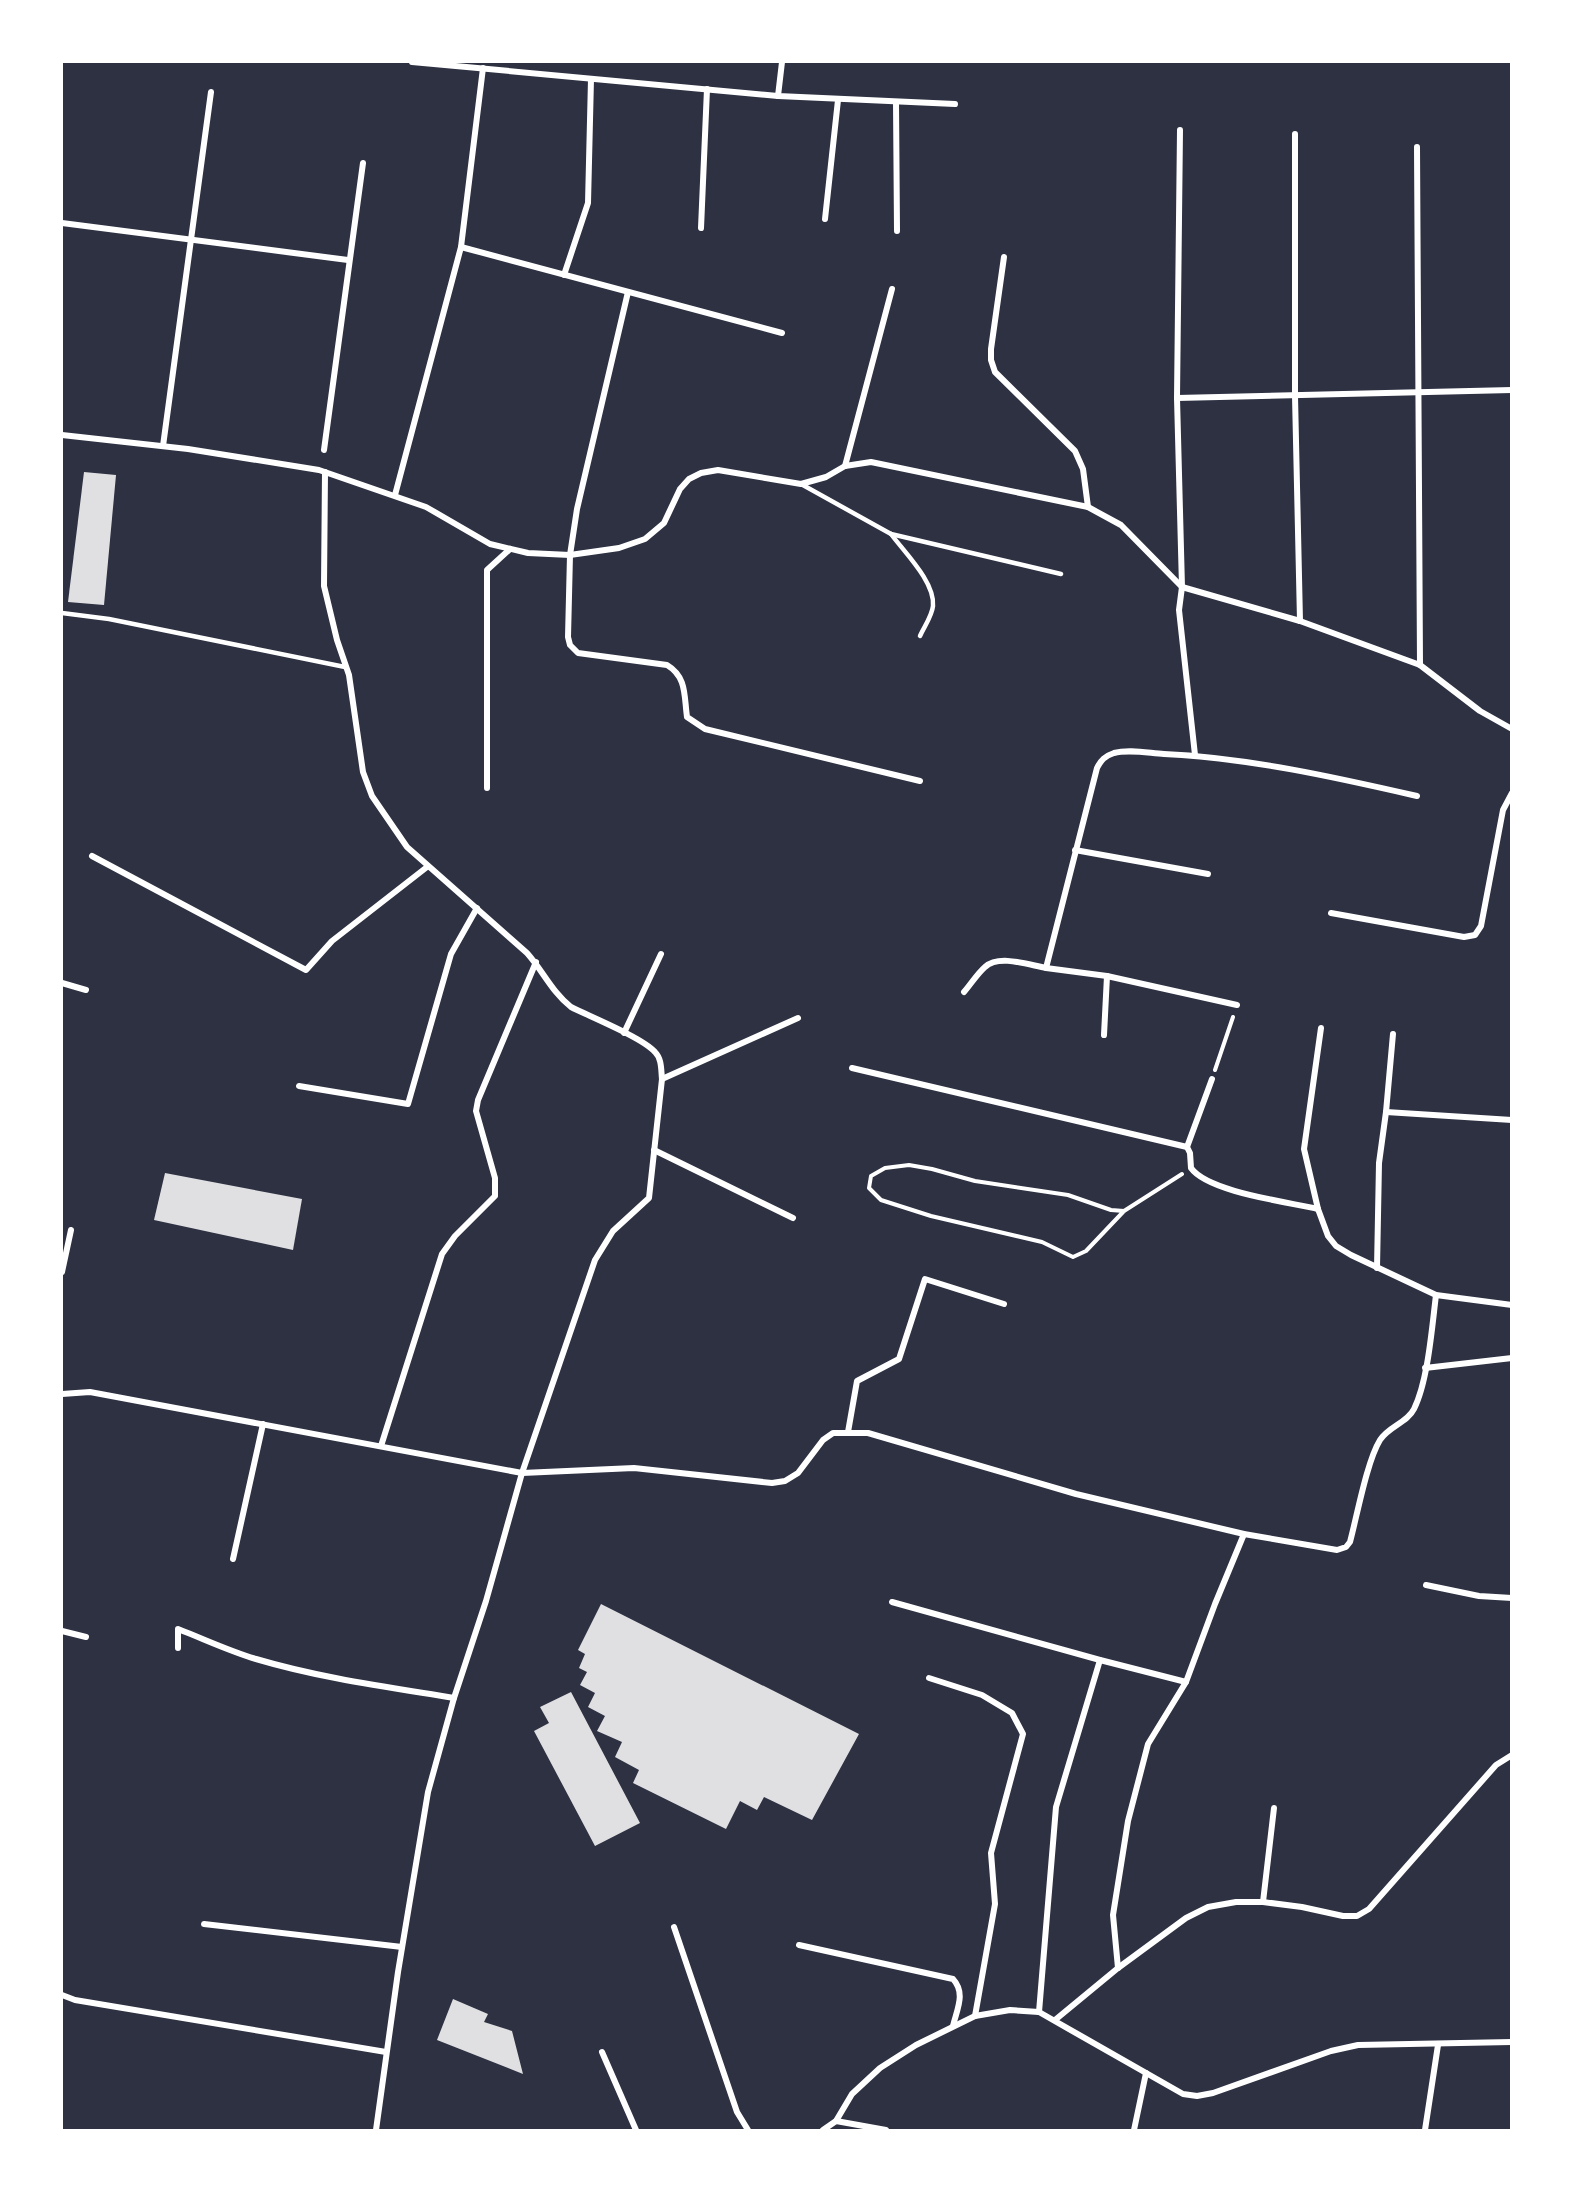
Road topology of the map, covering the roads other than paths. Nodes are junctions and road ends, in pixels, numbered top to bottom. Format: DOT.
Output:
graph roads {
  1 [pos="412,62"];
  2 [pos="782,62"];
  3 [pos="483,68"];
  4 [pos="591,79"];
  5 [pos="708,89"];
  6 [pos="211,92"];
  7 [pos="778,96"];
  8 [pos="838,100"];
  9 [pos="896,102"];
  10 [pos="955,104"];
  11 [pos="1180,130"];
  12 [pos="1295,134"];
  13 [pos="1417,147"];
  14 [pos="363,163"];
  15 [pos="825,219"];
  16 [pos="62,223"];
  17 [pos="701,228"];
  18 [pos="897,231"];
  19 [pos="191,239"];
  20 [pos="461,247"];
  21 [pos="1004,257"];
  22 [pos="348,260"];
  23 [pos="564,275"];
  24 [pos="892,289"];
  25 [pos="628,291"];
  26 [pos="782,333"];
  27 [pos="1512,390"];
  28 [pos="1418,393"];
  29 [pos="1295,396"];
  30 [pos="1177,398"];
  31 [pos="62,435"];
  32 [pos="163,446"];
  33 [pos="324,450"];
  34 [pos="845,466"];
  35 [pos="325,472"];
  36 [pos="801,484"];
  37 [pos="395,495"];
  38 [pos="1088,507"];
  39 [pos="891,534"];
  40 [pos="510,549"];
  41 [pos="570,555"];
  42 [pos="1061,574"];
  43 [pos="1182,587"];
  44 [pos="62,613"];
  45 [pos="1300,621"];
  46 [pos="920,636"];
  47 [pos="1420,665"];
  48 [pos="345,666"];
  49 [pos="1512,729"];
  50 [pos="1195,755"];
  51 [pos="920,781"];
  52 [pos="487,788"];
  53 [pos="1512,793"];
  54 [pos="1418,796"];
  55 [pos="1075,850"];
  56 [pos="93,856"];
  57 [pos="427,867"];
  58 [pos="1208,874"];
  59 [pos="477,909"];
  60 [pos="1331,913"];
  61 [pos="661,954"];
  62 [pos="536,962"];
  63 [pos="1046,968"];
  64 [pos="1107,976"];
  65 [pos="62,983"];
  66 [pos="86,990"];
  67 [pos="964,992"];
  68 [pos="1237,1005"];
  69 [pos="798,1018"];
  70 [pos="1321,1028"];
  71 [pos="624,1033"];
  72 [pos="1393,1034"];
  73 [pos="1104,1035"];
  74 [pos="852,1068"];
  75 [pos="662,1079"];
  76 [pos="1212,1079"];
  77 [pos="299,1086"];
  78 [pos="1386,1112"];
  79 [pos="1512,1120"];
  80 [pos="1187,1147"];
  81 [pos="654,1150"];
  82 [pos="1318,1209"];
  83 [pos="793,1218"];
  84 [pos="71,1230"];
  85 [pos="1377,1268"];
  86 [pos="62,1272"];
  87 [pos="1436,1295"];
  88 [pos="1004,1304"];
  89 [pos="1512,1305"];
  90 [pos="1512,1359"];
  91 [pos="1425,1368"];
  92 [pos="62,1394"];
  93 [pos="263,1424"];
  94 [pos="848,1432"];
  95 [pos="381,1446"];
  96 [pos="522,1473"];
  97 [pos="1244,1534"];
  98 [pos="233,1559"];
  99 [pos="1426,1585"];
  100 [pos="1512,1598"];
  101 [pos="892,1602"];
  102 [pos="62,1631"];
  103 [pos="86,1637"];
  104 [pos="178,1648"];
  105 [pos="1100,1660"];
  106 [pos="929,1678"];
  107 [pos="1186,1682"];
  108 [pos="454,1698"];
  109 [pos="1512,1755"];
  110 [pos="1274,1808"];
  111 [pos="1263,1902"];
  112 [pos="204,1924"];
  113 [pos="674,1927"];
  114 [pos="799,1945"];
  115 [pos="402,1947"];
  116 [pos="1118,1968"];
  117 [pos="62,1995"];
  118 [pos="1039,2012"];
  119 [pos="975,2016"];
  120 [pos="1055,2020"];
  121 [pos="953,2026"];
  122 [pos="1512,2042"];
  123 [pos="1438,2044"];
  124 [pos="386,2052"];
  125 [pos="602,2052"];
  126 [pos="1146,2073"];
  127 [pos="836,2121"];
  128 [pos="376,2130"];
  129 [pos="636,2130"];
  130 [pos="748,2130"];
  131 [pos="823,2130"];
  132 [pos="886,2130"];
  133 [pos="1134,2130"];
  134 [pos="1425,2130"];
  1 -- 3 [label="street"];
  2 -- 7 [label="street"];
  3 -- 4 [label="street"];
  3 -- 20 [label="street"];
  4 -- 5 [label="street"];
  4 -- 23 [label="street"];
  5 -- 7 [label="street"];
  5 -- 17 [label="street"];
  6 -- 19 [label="street"];
  7 -- 8 [label="street"];
  8 -- 9 [label="street"];
  8 -- 15 [label="street"];
  9 -- 10 [label="street"];
  9 -- 18 [label="street"];
  11 -- 30 [label="street"];
  12 -- 29 [label="street"];
  13 -- 28 [label="street"];
  14 -- 22 [label="street"];
  16 -- 19 [label="street"];
  19 -- 22 [label="street"];
  19 -- 32 [label="street"];
  20 -- 23 [label="street"];
  20 -- 37 [label="street"];
  21 -- 38 [label="street"];
  22 -- 33 [label="street"];
  23 -- 25 [label="street"];
  24 -- 34 [label="street"];
  25 -- 26 [label="street"];
  25 -- 41 [label="street"];
  27 -- 28 [label="street"];
  28 -- 29 [label="street"];
  28 -- 47 [label="street"];
  29 -- 30 [label="street"];
  29 -- 45 [label="street"];
  30 -- 43 [label="street"];
  31 -- 32 [label="street"];
  32 -- 35 [label="street"];
  34 -- 36 [label="street"];
  34 -- 38 [label="street"];
  35 -- 37 [label="street"];
  35 -- 48 [label="street"];
  36 -- 39 [label="lane"];
  36 -- 41 [label="street"];
  37 -- 40 [label="street"];
  38 -- 43 [label="street"];
  39 -- 42 [label="lane"];
  39 -- 46 [label="lane"];
  40 -- 41 [label="street"];
  40 -- 52 [label="street"];
  41 -- 51 [label="street"];
  43 -- 45 [label="street"];
  43 -- 50 [label="street"];
  44 -- 48 [label="lane"];
  45 -- 47 [label="street"];
  47 -- 49 [label="street"];
  48 -- 57 [label="street"];
  50 -- 54 [label="street"];
  50 -- 55 [label="street"];
  53 -- 60 [label="street"];
  55 -- 58 [label="street"];
  55 -- 63 [label="street"];
  56 -- 57 [label="street"];
  57 -- 59 [label="street"];
  59 -- 62 [label="street"];
  59 -- 77 [label="street"];
  61 -- 71 [label="street"];
  62 -- 71 [label="street"];
  62 -- 95 [label="street"];
  63 -- 64 [label="street"];
  63 -- 67 [label="street"];
  64 -- 68 [label="street"];
  64 -- 73 [label="street"];
  65 -- 66 [label="street"];
  69 -- 75 [label="street"];
  70 -- 82 [label="street"];
  71 -- 75 [label="street"];
  72 -- 78 [label="street"];
  74 -- 80 [label="street"];
  75 -- 81 [label="street"];
  76 -- 80 [label="street"];
  78 -- 79 [label="street"];
  78 -- 85 [label="street"];
  80 -- 82 [label="street"];
  81 -- 83 [label="street"];
  81 -- 96 [label="street"];
  82 -- 85 [label="street"];
  84 -- 86 [label="street"];
  85 -- 87 [label="street"];
  87 -- 89 [label="street"];
  87 -- 91 [label="street"];
  88 -- 94 [label="street"];
  90 -- 91 [label="street"];
  91 -- 97 [label="street"];
  92 -- 93 [label="street"];
  93 -- 95 [label="street"];
  93 -- 98 [label="street"];
  94 -- 96 [label="street"];
  94 -- 97 [label="street"];
  95 -- 96 [label="street"];
  96 -- 108 [label="street"];
  97 -- 107 [label="street"];
  99 -- 100 [label="street"];
  101 -- 105 [label="street"];
  102 -- 103 [label="street"];
  104 -- 108 [label="street"];
  105 -- 107 [label="street"];
  105 -- 118 [label="street"];
  106 -- 119 [label="street"];
  107 -- 116 [label="street"];
  108 -- 115 [label="street"];
  109 -- 111 [label="street"];
  110 -- 111 [label="street"];
  111 -- 116 [label="street"];
  112 -- 115 [label="street"];
  113 -- 130 [label="street"];
  114 -- 121 [label="street"];
  115 -- 124 [label="street"];
  116 -- 120 [label="street"];
  117 -- 124 [label="street"];
  118 -- 119 [label="street"];
  118 -- 120 [label="street"];
  119 -- 121 [label="street"];
  120 -- 126 [label="street"];
  121 -- 127 [label="street"];
  122 -- 123 [label="street"];
  123 -- 126 [label="street"];
  123 -- 134 [label="street"];
  124 -- 128 [label="street"];
  125 -- 129 [label="street"];
  126 -- 133 [label="street"];
  127 -- 131 [label="street"];
  127 -- 132 [label="street"];
}
